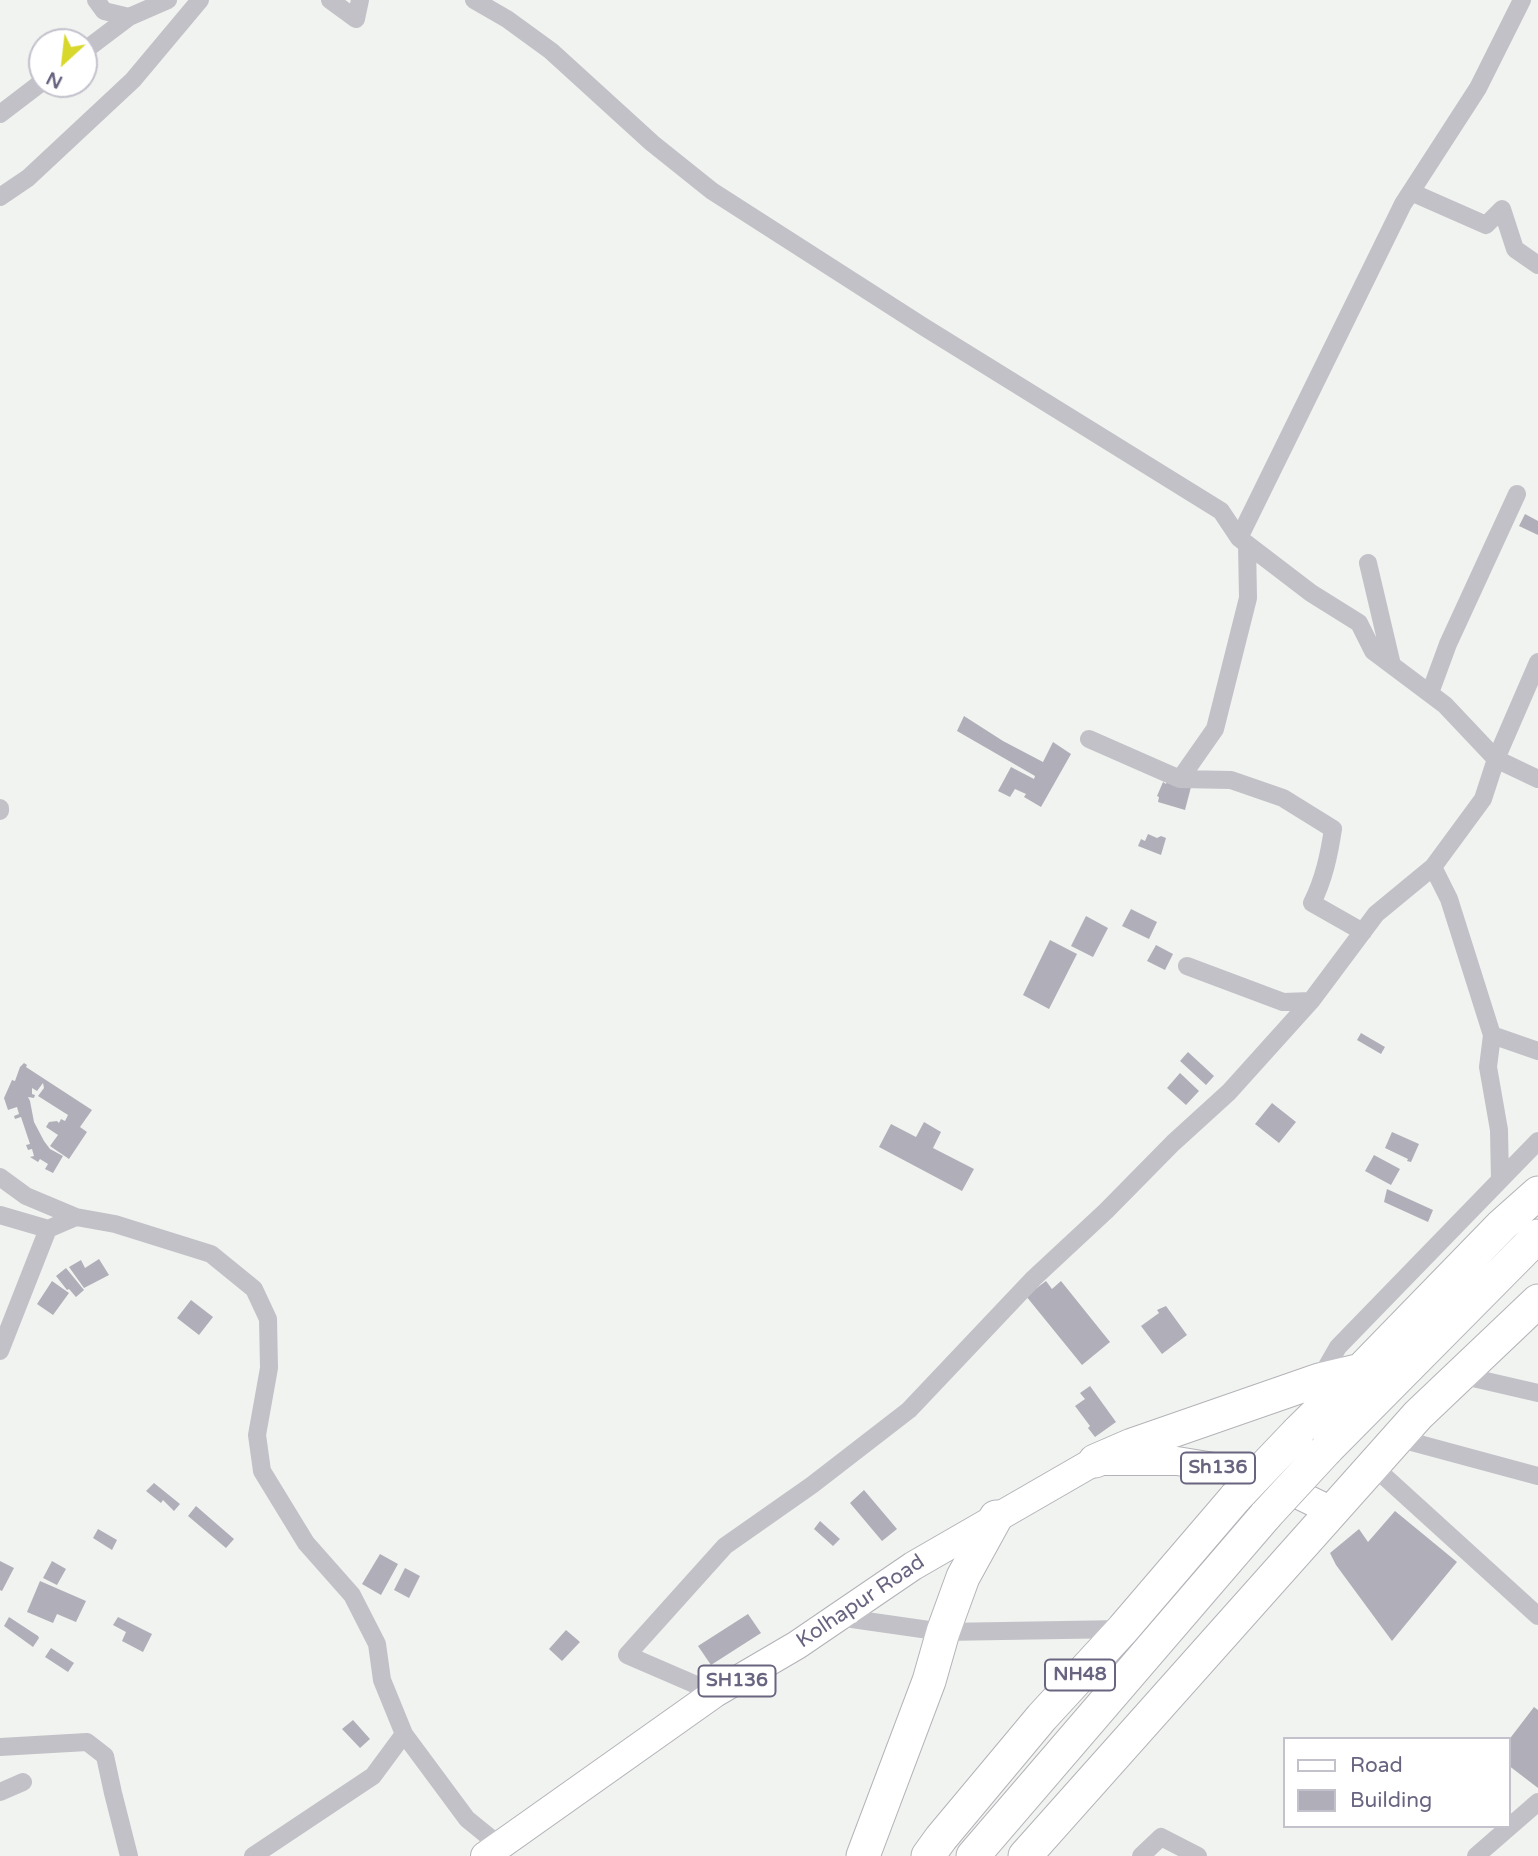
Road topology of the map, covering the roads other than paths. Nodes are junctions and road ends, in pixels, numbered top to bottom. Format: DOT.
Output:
graph roads {
  1 [pos="96,0"];
  2 [pos="168,0"];
  3 [pos="200,0"];
  4 [pos="330,0"];
  5 [pos="360,0"];
  6 [pos="474,0"];
  7 [pos="1522,0"];
  8 [pos="130,17"];
  9 [pos="98,41"];
  10 [pos="28,93"];
  11 [pos="0,114"];
  12 [pos="1411,192"];
  13 [pos="0,197"];
  14 [pos="1538,265"];
  15 [pos="1517,494"];
  16 [pos="1243,541"];
  17 [pos="1368,563"];
  18 [pos="1538,662"];
  19 [pos="1392,665"];
  20 [pos="1430,693"];
  21 [pos="1089,739"];
  22 [pos="1496,759"];
  23 [pos="1180,779"];
  24 [pos="1538,779"];
  25 [pos="1433,867"];
  26 [pos="1363,932"];
  27 [pos="1186,966"];
  28 [pos="1311,1001"];
  29 [pos="1492,1035"];
  30 [pos="1538,1051"];
  31 [pos="1538,1141"];
  32 [pos="0,1177"];
  33 [pos="1500,1180"];
  34 [pos="1538,1193"];
  35 [pos="0,1215"];
  36 [pos="76,1217"];
  37 [pos="48,1229"];
  38 [pos="1538,1236"];
  39 [pos="1538,1301"];
  40 [pos="0,1351"];
  41 [pos="1362,1369"];
  42 [pos="1460,1375"];
  43 [pos="1319,1380"];
  44 [pos="1538,1393"];
  45 [pos="1397,1438"];
  46 [pos="1096,1461"];
  47 [pos="1373,1465"];
  48 [pos="1538,1476"];
  49 [pos="1332,1511"];
  50 [pos="996,1517"];
  51 [pos="1538,1616"];
  52 [pos="838,1617"];
  53 [pos="1123,1629"];
  54 [pos="943,1632"];
  55 [pos="715,1693"];
  56 [pos="404,1734"];
  57 [pos="0,1747"];
  58 [pos="23,1782"];
  59 [pos="0,1792"];
  60 [pos="1538,1802"];
  61 [pos="1510,1826"];
  62 [pos="1508,1828"];
  63 [pos="492,1850"];
  64 [pos="128,1856"];
  65 [pos="253,1856"];
  66 [pos="863,1856"];
  67 [pos="928,1856"];
  68 [pos="973,1856"];
  69 [pos="1025,1856"];
  70 [pos="1141,1856"];
  71 [pos="1198,1856"];
  72 [pos="1476,1856"];
  1 -- 8 [label="street"];
  2 -- 8 [label="street"];
  3 -- 13 [label="street"];
  4 -- 5 [label="street"];
  6 -- 16 [label="street"];
  7 -- 12 [label="street"];
  8 -- 9 [label="street"];
  10 -- 11 [label="street"];
  12 -- 14 [label="street"];
  12 -- 16 [label="street"];
  15 -- 20 [label="street"];
  16 -- 19 [label="street"];
  16 -- 23 [label="street"];
  17 -- 19 [label="street"];
  18 -- 22 [label="street"];
  19 -- 20 [label="street"];
  20 -- 22 [label="street"];
  21 -- 23 [label="street"];
  22 -- 24 [label="street"];
  22 -- 25 [label="street"];
  23 -- 26 [label="street"];
  25 -- 26 [label="street"];
  25 -- 29 [label="street"];
  26 -- 28 [label="street"];
  27 -- 28 [label="street"];
  28 -- 55 [label="street"];
  29 -- 30 [label="street"];
  29 -- 33 [label="street"];
  31 -- 33 [label="street"];
  32 -- 36 [label="street"];
  33 -- 43 [label="street"];
  34 -- 41 [label="highway, NH48"];
  35 -- 37 [label="street"];
  36 -- 37 [label="street"];
  36 -- 56 [label="street"];
  37 -- 40 [label="street"];
  38 -- 68 [label="highway, NH48, bridge"];
  39 -- 42 [label="highway"];
  41 -- 43 [label="highway"];
  41 -- 53 [label="highway, NH48, bridge"];
  42 -- 44 [label="street"];
  42 -- 45 [label="highway"];
  43 -- 46 [label="highway"];
  45 -- 47 [label="highway"];
  45 -- 48 [label="street"];
  46 -- 49 [label="main road, Sh136"];
  46 -- 50 [label="main road, SH136"];
  47 -- 49 [label="highway"];
  47 -- 51 [label="street"];
  49 -- 69 [label="highway"];
  50 -- 52 [label="main road, Kolhapur Road / SH136"];
  50 -- 54 [label="highway"];
  52 -- 54 [label="street"];
  52 -- 55 [label="main road, Kolhapur Road / SH136"];
  53 -- 54 [label="street"];
  53 -- 67 [label="highway, NH48"];
  54 -- 66 [label="highway"];
  55 -- 63 [label="main road, Kolhapur Road / SH136"];
  56 -- 63 [label="street"];
  56 -- 65 [label="street"];
  57 -- 64 [label="street"];
  58 -- 59 [label="street"];
  60 -- 61 [label="street"];
  62 -- 72 [label="street"];
  70 -- 71 [label="street"];
}
